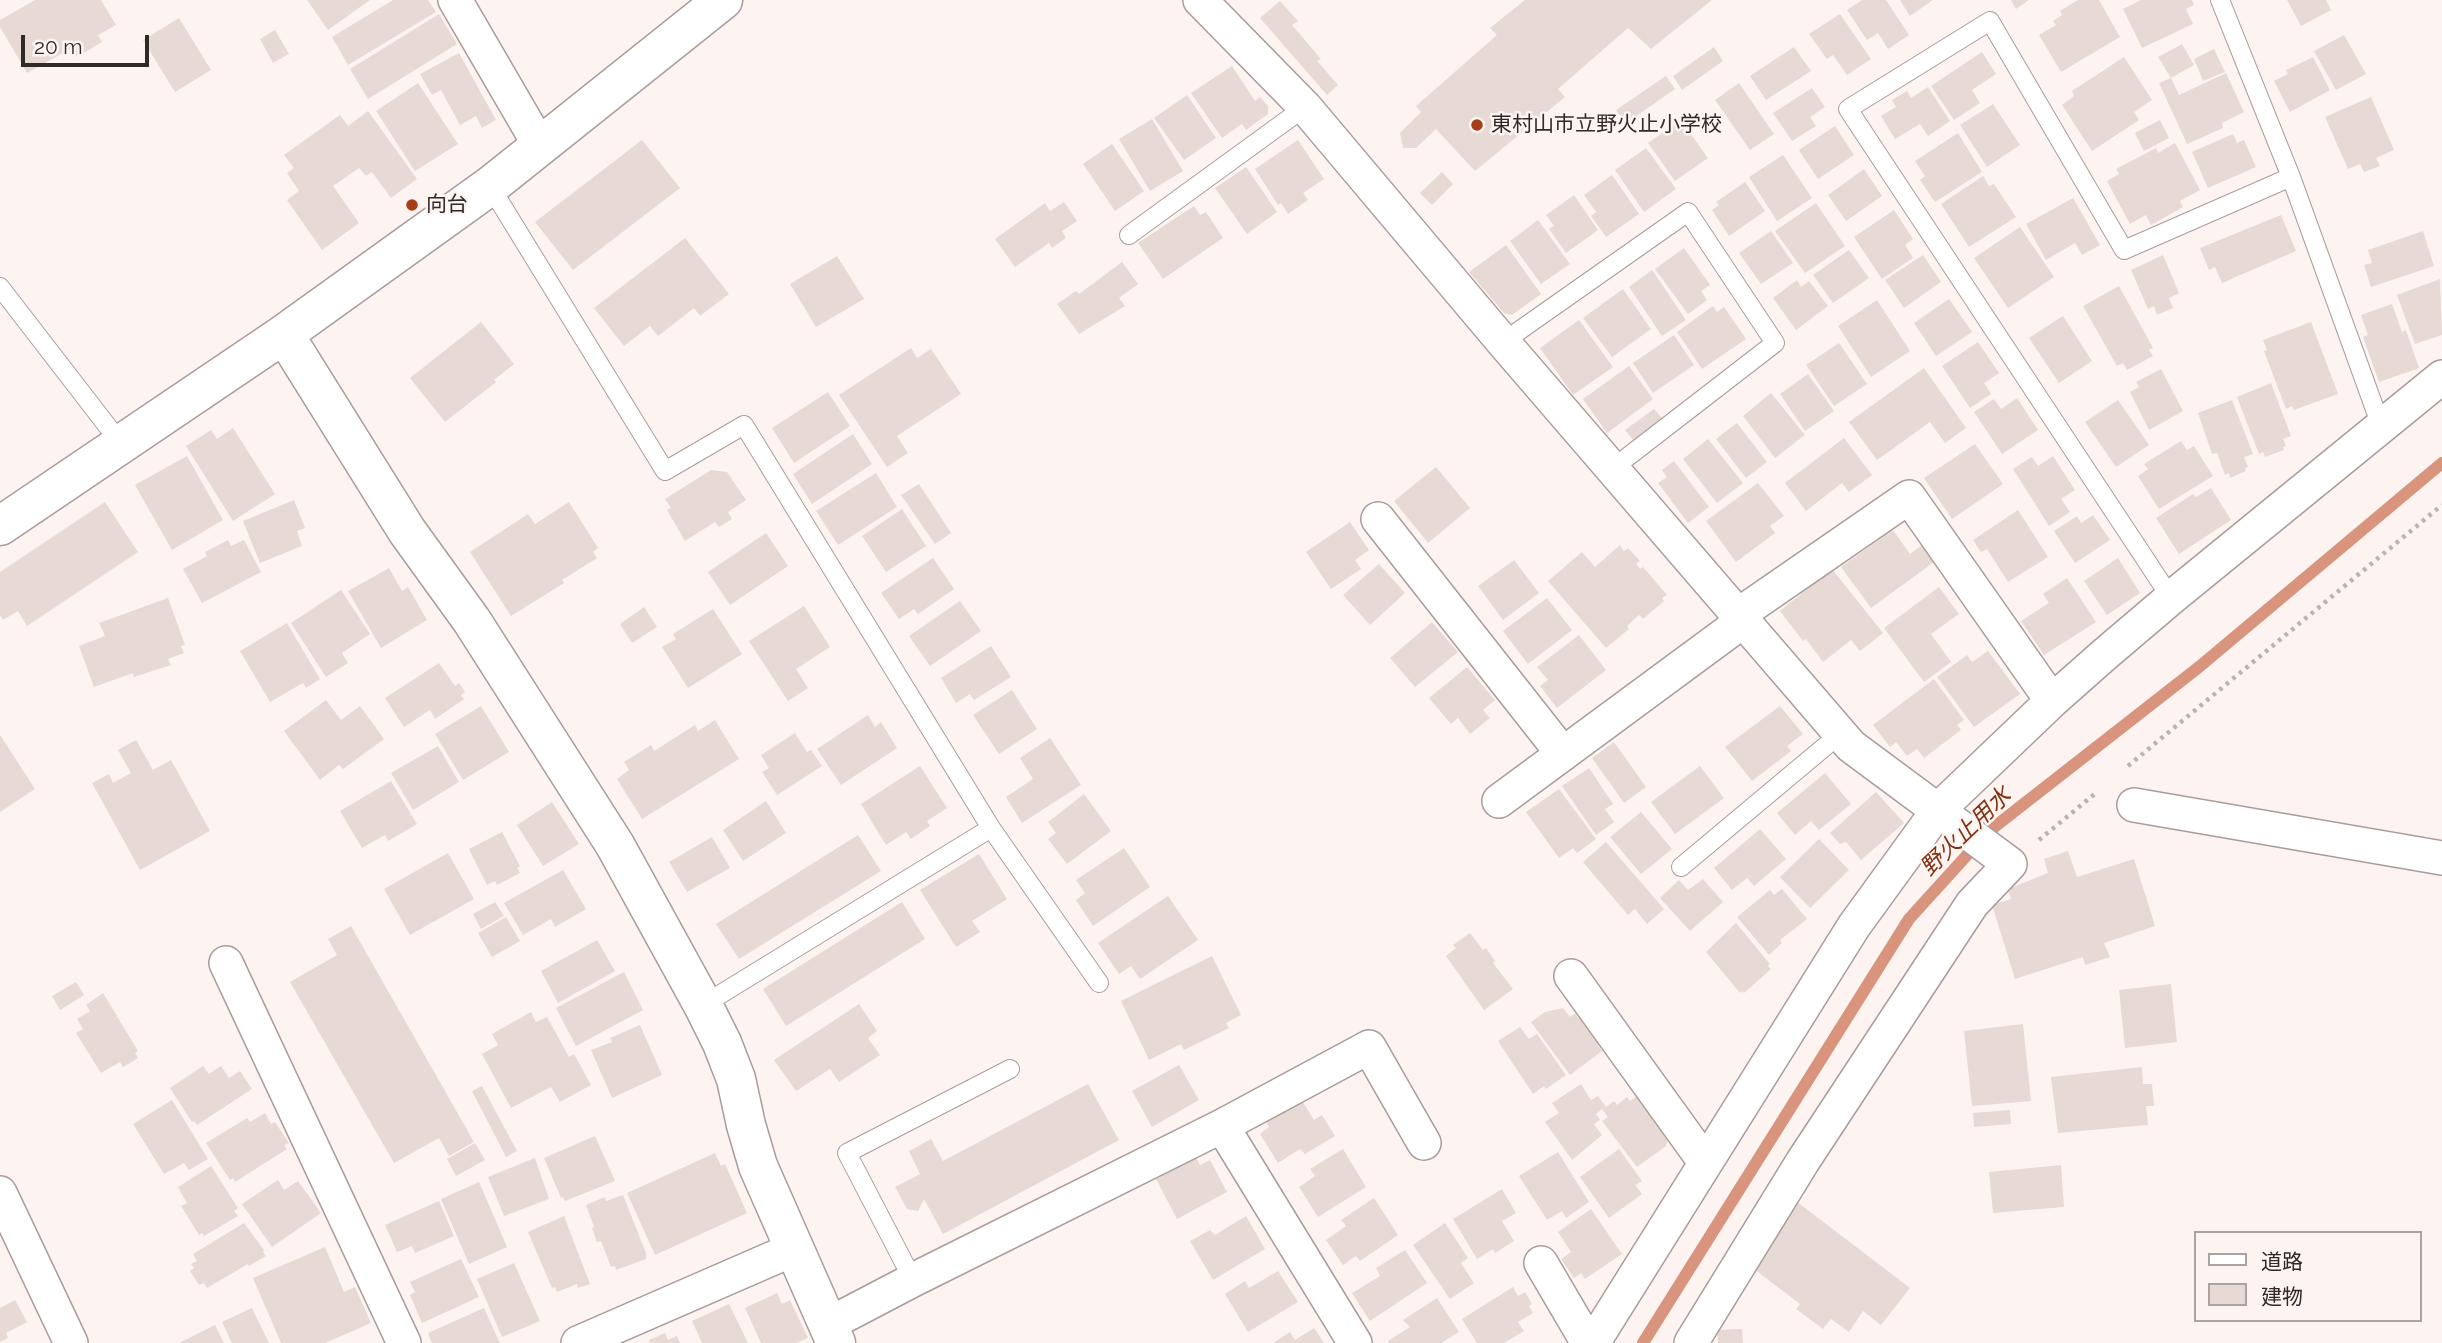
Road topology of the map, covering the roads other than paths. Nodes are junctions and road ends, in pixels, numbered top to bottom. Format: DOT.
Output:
graph roads {
  1 [pos="455,0"];
  2 [pos="1200,0"];
  3 [pos="2220,0"];
  4 [pos="702,6"];
  5 [pos="1305,107"];
  6 [pos="540,146"];
  7 [pos="2291,177"];
  8 [pos="490,186"];
  9 [pos="1129,235"];
  10 [pos="0,287"];
  11 [pos="285,334"];
  12 [pos="1503,342"];
  13 [pos="2442,377"];
  14 [pos="2381,426"];
  15 [pos="122,445"];
  16 [pos="1612,469"];
  17 [pos="1378,519"];
  18 [pos="0,526"];
  19 [pos="2171,598"];
  20 [pos="1741,618"];
  21 [pos="2052,701"];
  22 [pos="1840,734"];
  23 [pos="1563,754"];
  24 [pos="1499,801"];
  25 [pos="2134,805"];
  26 [pos="1951,818"];
  27 [pos="991,828"];
  28 [pos="2442,858"];
  29 [pos="1681,867"];
  30 [pos="226,963"];
  31 [pos="1571,976"];
  32 [pos="1099,984"];
  33 [pos="703,1005"];
  34 [pos="1010,1069"];
  35 [pos="1222,1126"];
  36 [pos="1424,1143"];
  37 [pos="1705,1162"];
  38 [pos="0,1193"];
  39 [pos="794,1250"];
  40 [pos="1541,1263"];
  41 [pos="913,1280"];
  42 [pos="832,1334"];
  43 [pos="71,1343"];
  44 [pos="404,1343"];
  45 [pos="578,1343"];
  46 [pos="1355,1343"];
  47 [pos="1590,1343"];
  48 [pos="1691,1343"];
  1 -- 6 [label="street"];
  2 -- 5 [label="street"];
  3 -- 7 [label="lane"];
  4 -- 6 [label="street"];
  5 -- 9 [label="lane"];
  5 -- 12 [label="street"];
  6 -- 8 [label="street"];
  7 -- 14 [label="lane"];
  7 -- 19 [label="lane"];
  8 -- 11 [label="street"];
  8 -- 27 [label="lane"];
  10 -- 15 [label="lane"];
  11 -- 15 [label="street"];
  11 -- 33 [label="street"];
  12 -- 16 [label="street"];
  12 -- 16 [label="lane"];
  13 -- 14 [label="street"];
  14 -- 19 [label="street"];
  15 -- 18 [label="street"];
  16 -- 20 [label="street"];
  17 -- 23 [label="street"];
  19 -- 21 [label="street"];
  20 -- 21 [label="street"];
  20 -- 22 [label="street"];
  20 -- 23 [label="street"];
  21 -- 26 [label="street"];
  22 -- 26 [label="street"];
  22 -- 29 [label="lane"];
  23 -- 24 [label="street"];
  25 -- 28 [label="street"];
  26 -- 37 [label="street"];
  26 -- 48 [label="street"];
  27 -- 32 [label="lane"];
  27 -- 33 [label="lane"];
  30 -- 44 [label="street"];
  31 -- 37 [label="street"];
  33 -- 39 [label="street"];
  34 -- 41 [label="lane"];
  35 -- 36 [label="street"];
  35 -- 41 [label="street"];
  35 -- 46 [label="street"];
  37 -- 47 [label="street"];
  38 -- 43 [label="street"];
  39 -- 42 [label="street"];
  39 -- 45 [label="street"];
  40 -- 47 [label="street"];
  41 -- 42 [label="street"];
}
